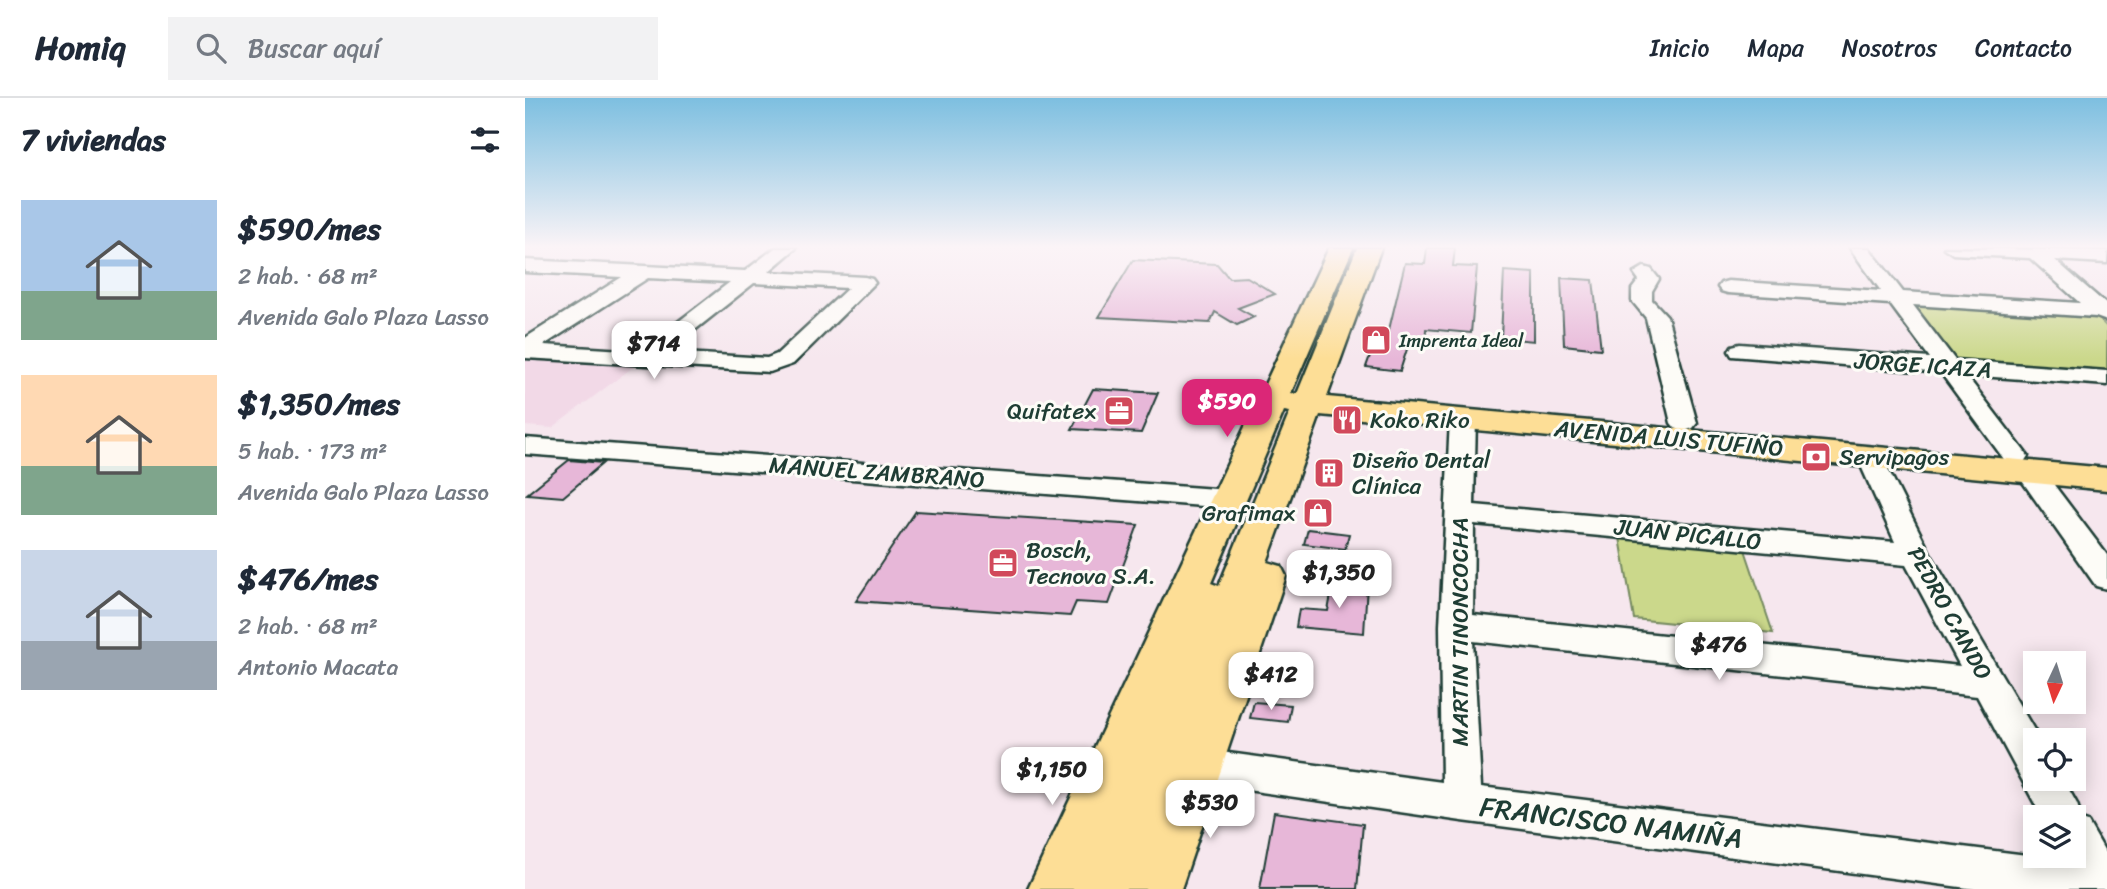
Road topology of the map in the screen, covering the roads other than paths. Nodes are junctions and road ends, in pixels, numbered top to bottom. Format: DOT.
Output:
graph roads {
  1 [pos="624,285"];
  2 [pos="740,285"];
  3 [pos="863,285"];
  4 [pos="1332,285"];
  5 [pos="1342,285"];
  6 [pos="1353,285"];
  7 [pos="1362,285"];
  8 [pos="1648,285"];
  9 [pos="1886,285"];
  10 [pos="2072,285"];
  11 [pos="1728,288"];
  12 [pos="1896,298"];
  13 [pos="2104,313"];
  14 [pos="525,350"];
  15 [pos="1740,351"];
  16 [pos="644,359"];
  17 [pos="1946,367"];
  18 [pos="2107,378"];
  19 [pos="1303,397"];
  20 [pos="1463,419"];
  21 [pos="1684,423"];
  22 [pos="525,446"];
  23 [pos="1893,454"];
  24 [pos="2022,463"];
  25 [pos="2107,464"];
  26 [pos="2107,479"];
  27 [pos="1229,499"];
  28 [pos="1459,513"];
  29 [pos="1916,555"];
  30 [pos="2107,578"];
  31 [pos="1456,626"];
  32 [pos="1988,683"];
  33 [pos="2023,746"];
  34 [pos="1157,760"];
  35 [pos="1462,803"];
  36 [pos="2086,856"];
  37 [pos="2104,885"];
  38 [pos="1055,889"];
  39 [pos="1090,889"];
  40 [pos="1121,889"];
  41 [pos="1154,889"];
  1 -- 14 [label="street"];
  2 -- 16 [label="street"];
  3 -- 16 [label="street"];
  4 -- 19 [label="main road"];
  5 -- 19 [label="main road"];
  6 -- 19 [label="main road"];
  7 -- 19 [label="main road"];
  8 -- 21 [label="street"];
  9 -- 12 [label="street"];
  10 -- 13 [label="street"];
  11 -- 12 [label="street"];
  12 -- 13 [label="street"];
  12 -- 17 [label="street"];
  14 -- 16 [label="street"];
  15 -- 17 [label="street, JORGE ICAZA"];
  17 -- 18 [label="street, JORGE ICAZA"];
  17 -- 24 [label="street"];
  19 -- 20 [label="main road, AVENIDA LUIS TUFIÑO"];
  19 -- 21 [label="main road, AVENIDA LUIS TUFIÑO"];
  19 -- 27 [label="main road"];
  19 -- 34 [label="main road"];
  19 -- 34 [label="main road"];
  20 -- 23 [label="main road, AVENIDA LUIS TUFIÑO"];
  20 -- 28 [label="street, MARTIN TINONCOCHA"];
  21 -- 23 [label="main road, AVENIDA LUIS TUFIÑO"];
  22 -- 27 [label="street, MANUEL ZAMBRANO"];
  23 -- 24 [label="main road, AVENIDA LUIS TUFIÑO"];
  23 -- 29 [label="street, PEDRO CANDO"];
  24 -- 25 [label="main road, AVENIDA LUIS TUFIÑO"];
  24 -- 26 [label="main road, AVENIDA LUIS TUFIÑO"];
  24 -- 30 [label="street"];
  27 -- 34 [label="main road"];
  28 -- 29 [label="street, JUAN PICALLO"];
  28 -- 31 [label="street, MARTIN TINONCOCHA"];
  29 -- 32 [label="street, PEDRO CANDO"];
  31 -- 32 [label="street"];
  31 -- 35 [label="street, MARTIN TINONCOCHA"];
  32 -- 33 [label="street, PEDRO CANDO"];
  34 -- 35 [label="street, FRANCISCO NAMIÑA"];
  34 -- 38 [label="main road"];
  34 -- 39 [label="main road"];
  34 -- 40 [label="main road"];
  34 -- 41 [label="main road"];
  35 -- 37 [label="street, FRANCISCO NAMIÑA"];
  36 -- 37 [label="street"];
}
